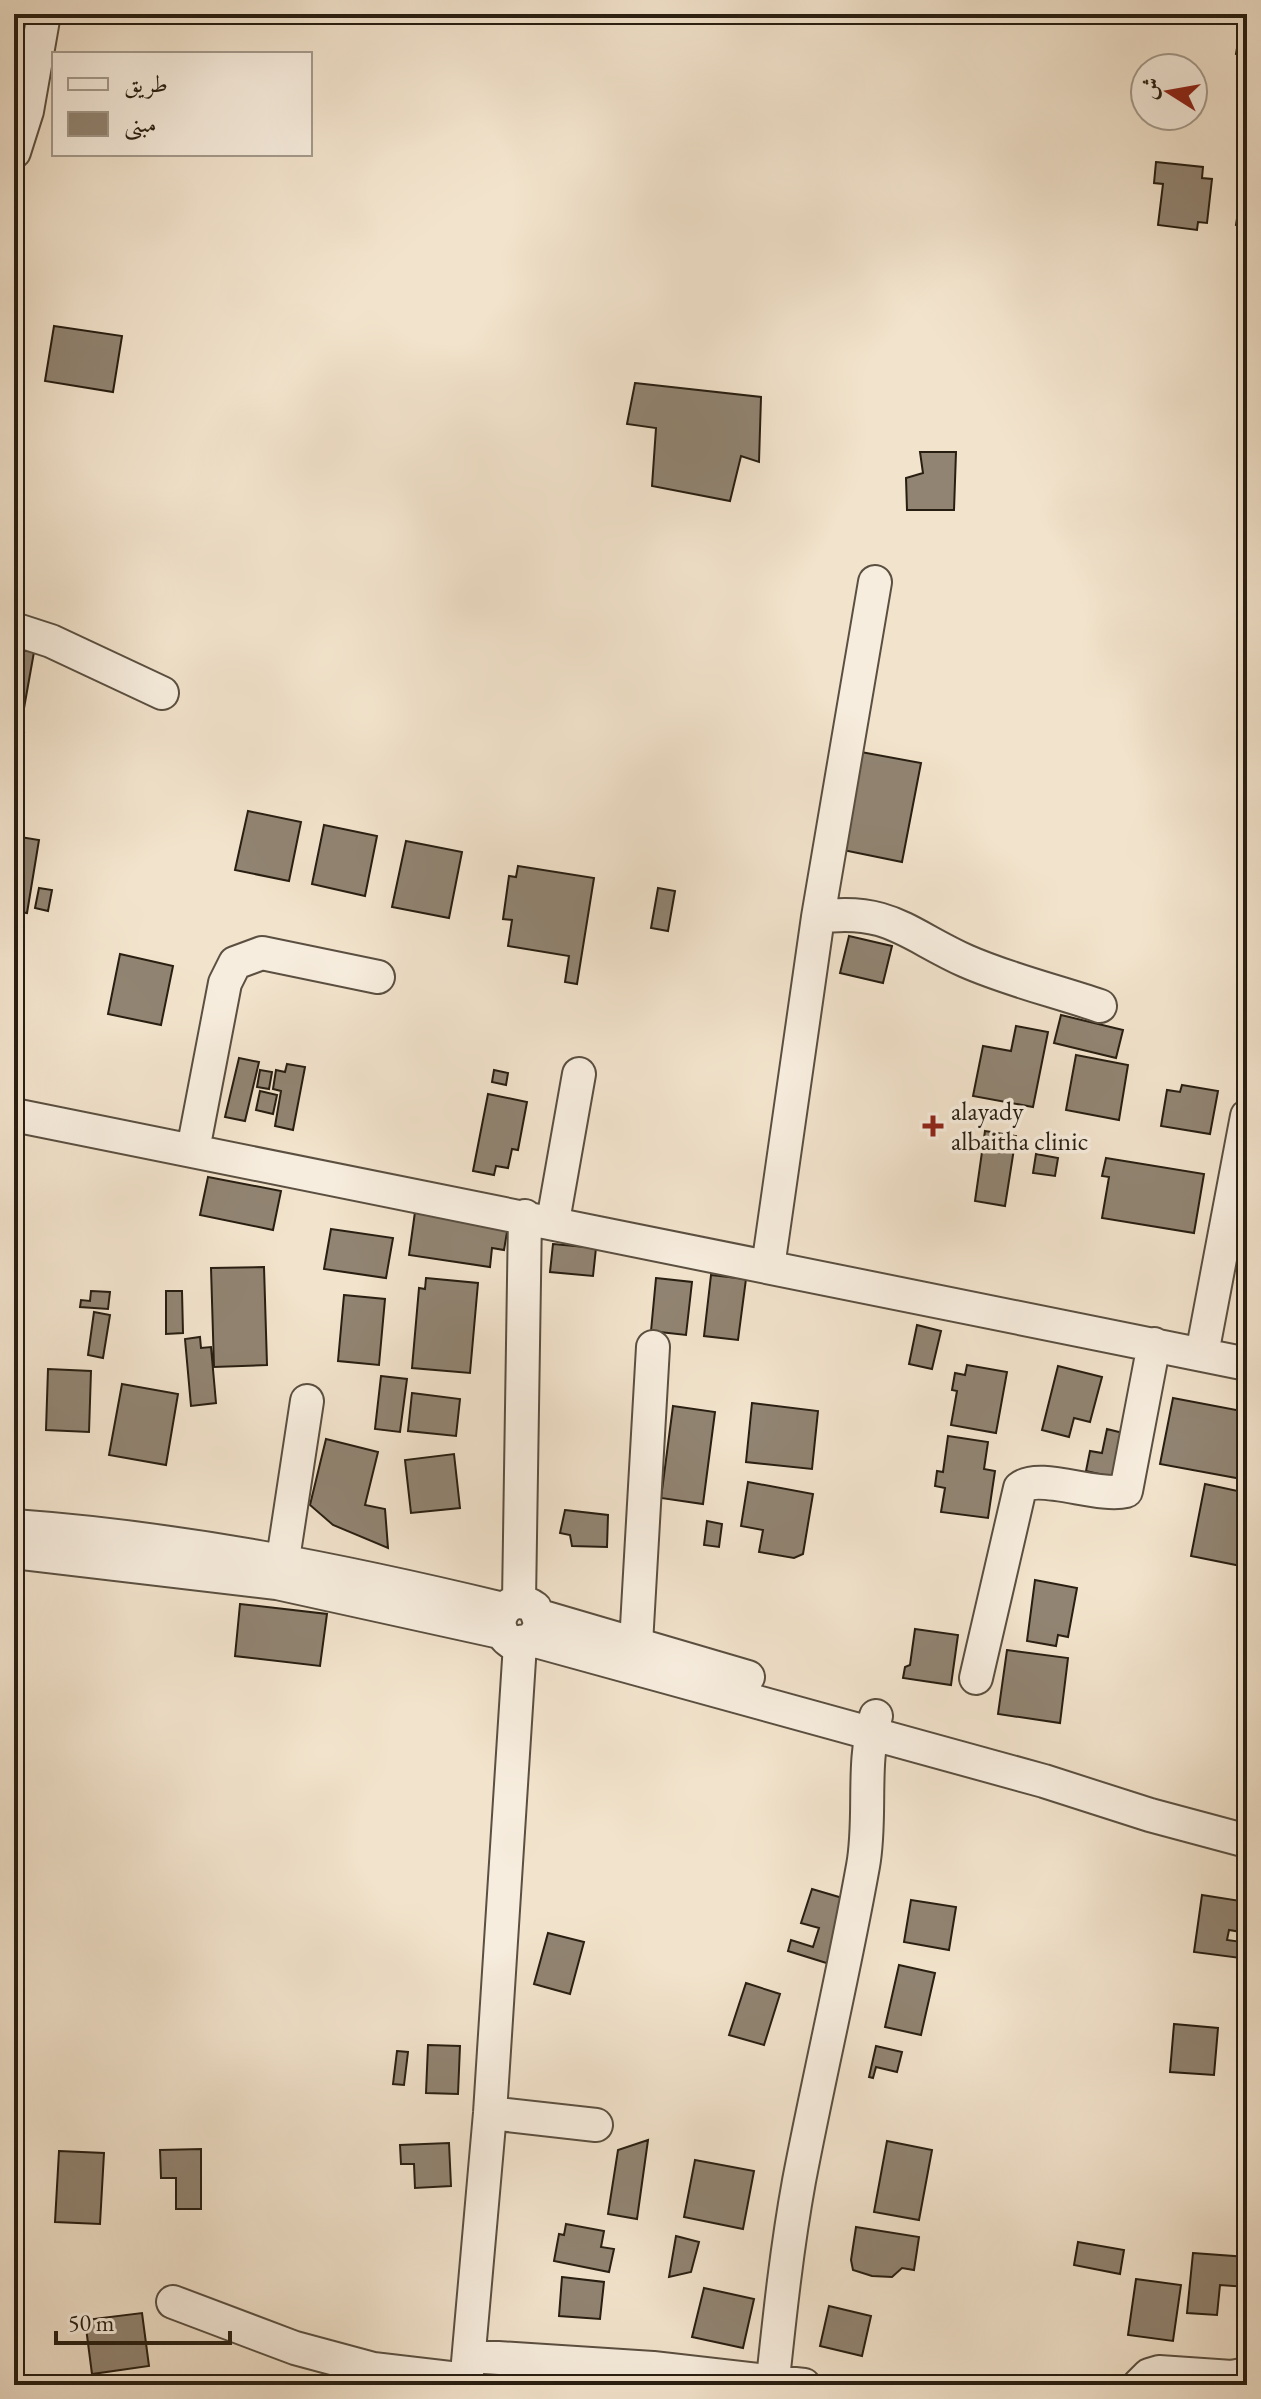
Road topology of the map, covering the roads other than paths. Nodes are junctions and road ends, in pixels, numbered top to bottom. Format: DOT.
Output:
graph roads {
  1 [pos="44,14"];
  2 [pos="21,109"];
  3 [pos="14,152"];
  4 [pos="875,582"];
  5 [pos="14,629"];
  6 [pos="162,693"];
  7 [pos="818,917"];
  8 [pos="378,977"];
  9 [pos="1100,1006"];
  10 [pos="579,1074"];
  11 [pos="14,1115"];
  12 [pos="1247,1116"];
  13 [pos="193,1150"];
  14 [pos="539,1219"];
  15 [pos="768,1267"];
  16 [pos="1154,1344"];
  17 [pos="653,1347"];
  18 [pos="1202,1354"];
  19 [pos="1247,1364"];
  20 [pos="307,1401"];
  21 [pos="14,1526"];
  22 [pos="14,1552"];
  23 [pos="283,1559"];
  24 [pos="225,1562"];
  25 [pos="519,1624"];
  26 [pos="636,1644"];
  27 [pos="976,1678"];
  28 [pos="874,1725"];
  29 [pos="1247,1819"];
  30 [pos="1247,1841"];
  31 [pos="490,2113"];
  32 [pos="596,2125"];
  33 [pos="173,2302"];
  34 [pos="549,2372"];
  35 [pos="467,2373"];
  36 [pos="1247,2374"];
  37 [pos="719,2380"];
  38 [pos="788,2382"];
  39 [pos="1139,2385"];
  1 -- 2 [label="street"];
  2 -- 3 [label="street"];
  4 -- 7 [label="street"];
  5 -- 6 [label="street"];
  7 -- 9 [label="street"];
  7 -- 15 [label="street"];
  8 -- 13 [label="street"];
  10 -- 14 [label="street"];
  11 -- 13 [label="street"];
  12 -- 18 [label="street"];
  13 -- 14 [label="street"];
  14 -- 15 [label="street"];
  14 -- 25 [label="street"];
  15 -- 16 [label="street"];
  16 -- 18 [label="street"];
  16 -- 27 [label="street"];
  17 -- 26 [label="street"];
  18 -- 19 [label="street"];
  20 -- 23 [label="street"];
  21 -- 24 [label="street"];
  22 -- 24 [label="street"];
  23 -- 24 [label="street"];
  23 -- 25 [label="street"];
  24 -- 25 [label="street"];
  25 -- 26 [label="street"];
  25 -- 28 [label="street"];
  25 -- 31 [label="street"];
  26 -- 28 [label="street"];
  28 -- 29 [label="street"];
  28 -- 30 [label="street"];
  28 -- 38 [label="street"];
  31 -- 32 [label="street"];
  31 -- 35 [label="street"];
  33 -- 35 [label="street"];
  34 -- 35 [label="street"];
  34 -- 37 [label="street"];
  36 -- 39 [label="street"];
  37 -- 38 [label="street"];
}
